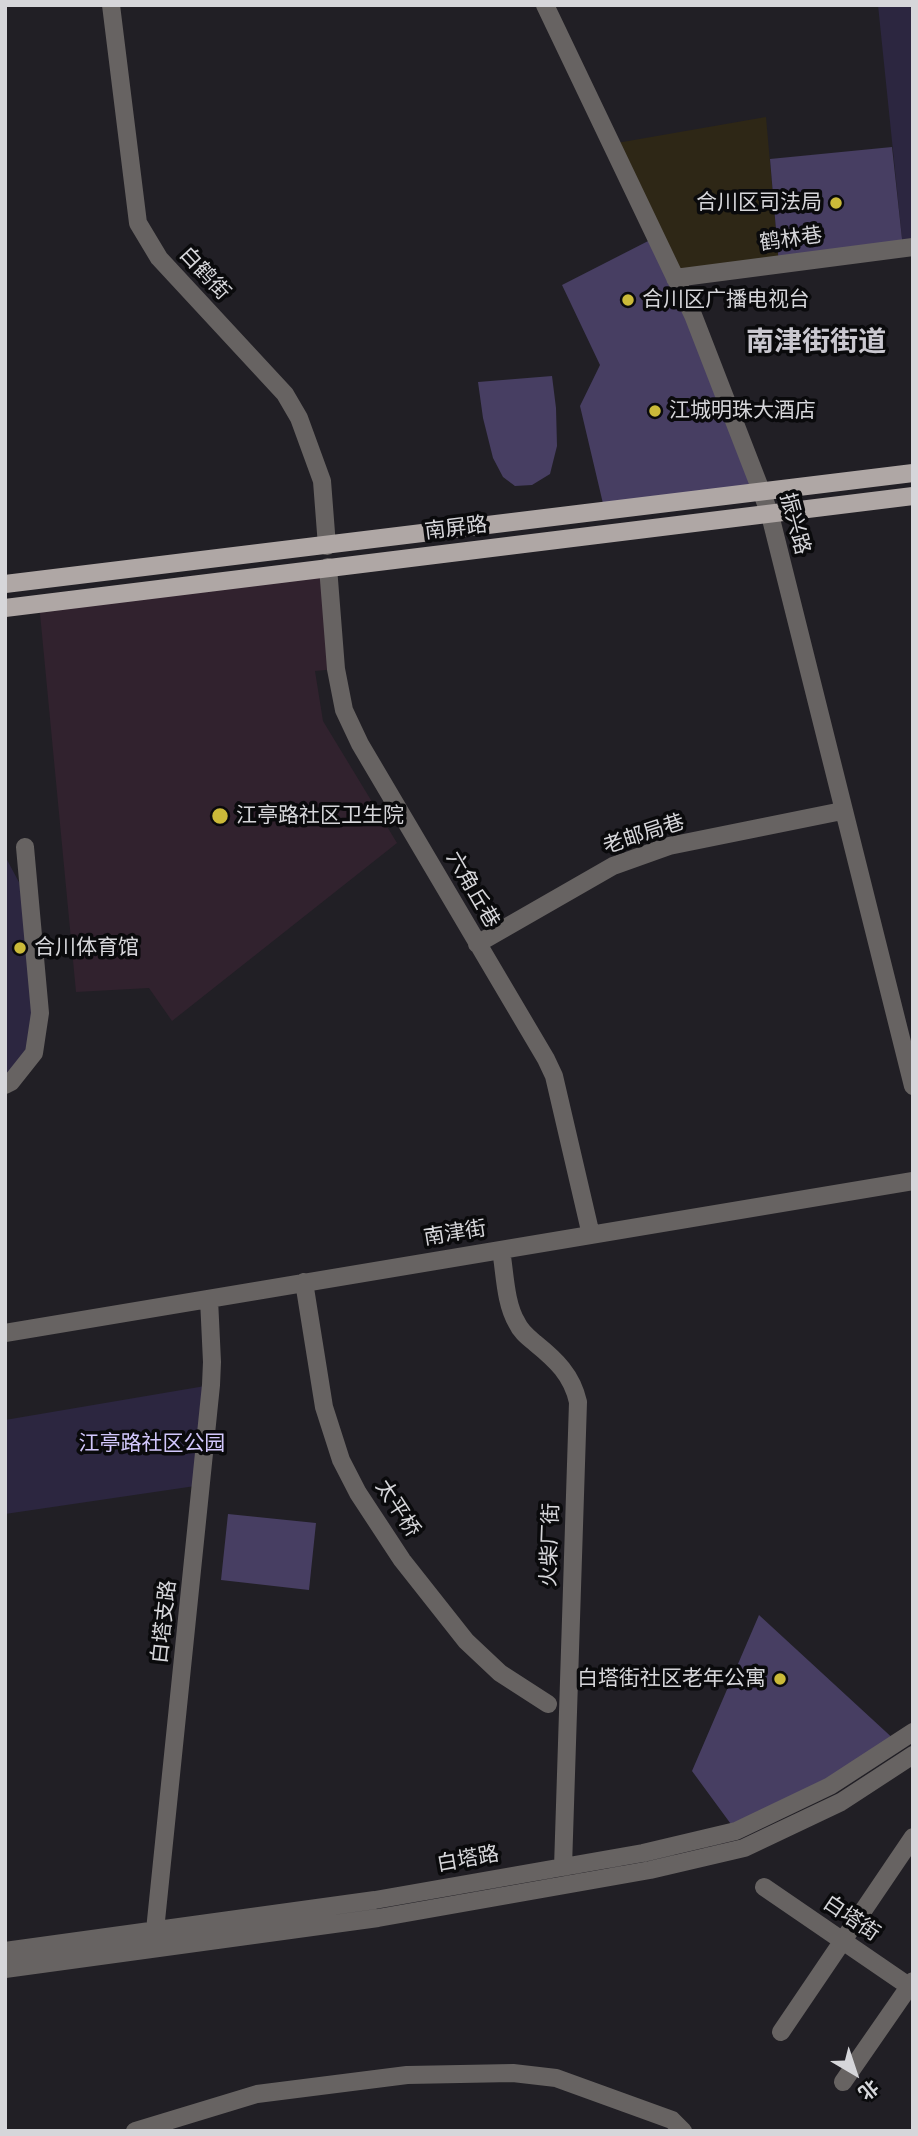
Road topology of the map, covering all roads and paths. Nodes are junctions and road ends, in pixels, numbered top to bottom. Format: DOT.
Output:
graph roads {
  1 [pos="111,5"];
  2 [pos="545,5"];
  3 [pos="913,247"];
  4 [pos="675,278"];
  5 [pos="913,474"];
  6 [pos="762,493"];
  7 [pos="913,496"];
  8 [pos="770,515"];
  9 [pos="327,546"];
  10 [pos="328,567"];
  11 [pos="5,584"];
  12 [pos="5,608"];
  13 [pos="842,811"];
  14 [pos="25,847"];
  15 [pos="477,944"];
  16 [pos="5,1085"];
  17 [pos="913,1086"];
  18 [pos="913,1181"];
  19 [pos="591,1235"];
  20 [pos="501,1250"];
  21 [pos="304,1283"];
  22 [pos="209,1299"];
  23 [pos="5,1333"];
  24 [pos="548,1704"];
  25 [pos="913,1732"];
  26 [pos="912,1756"];
  27 [pos="913,1837"];
  28 [pos="563,1867"];
  29 [pos="764,1887"];
  30 [pos="155,1930"];
  31 [pos="842,1941"];
  32 [pos="154,1949"];
  33 [pos="5,1951"];
  34 [pos="5,1969"];
  35 [pos="911,1985"];
  36 [pos="781,2032"];
  37 [pos="843,2082"];
  38 [pos="135,2131"];
  39 [pos="682,2131"];
  1 -- 9 [label="street, 白鹤街"];
  2 -- 4 [label="street, 振兴路"];
  3 -- 4 [label="street, 鹤林巷"];
  4 -- 6 [label="street, 振兴路"];
  5 -- 6 [label="main road, 南屏路"];
  6 -- 8 [label="street, 振兴路"];
  6 -- 9 [label="main road, 南屏路"];
  7 -- 8 [label="main road, 南屏路"];
  8 -- 10 [label="main road, 南屏路"];
  8 -- 13 [label="street, 振兴路"];
  9 -- 11 [label="main road, 南屏路"];
  10 -- 12 [label="main road, 南屏路"];
  10 -- 15 [label="street, 六角丘巷"];
  13 -- 15 [label="street, 老邮局巷"];
  13 -- 17 [label="street, 振兴路"];
  14 -- 16 [label="street"];
  15 -- 19 [label="street, 六角丘巷"];
  18 -- 19 [label="street, 南津街"];
  19 -- 20 [label="street, 南津街"];
  20 -- 21 [label="street, 南津街"];
  20 -- 28 [label="street, 火柴厂街"];
  21 -- 22 [label="street, 南津街"];
  21 -- 24 [label="street, 太平桥"];
  22 -- 23 [label="street, 南津街"];
  22 -- 30 [label="street, 白塔支路"];
  25 -- 28 [label="street, 白塔路"];
  26 -- 32 [label="street, 白塔路"];
  27 -- 31 [label="street"];
  28 -- 30 [label="street, 白塔路"];
  29 -- 31 [label="street, 白塔街"];
  30 -- 32 [label="street, 白塔支路"];
  30 -- 33 [label="street, 白塔路"];
  31 -- 35 [label="street, 白塔街"];
  31 -- 36 [label="street"];
  32 -- 34 [label="street, 白塔路"];
  35 -- 37 [label="street"];
  38 -- 39 [label="street"];
}
